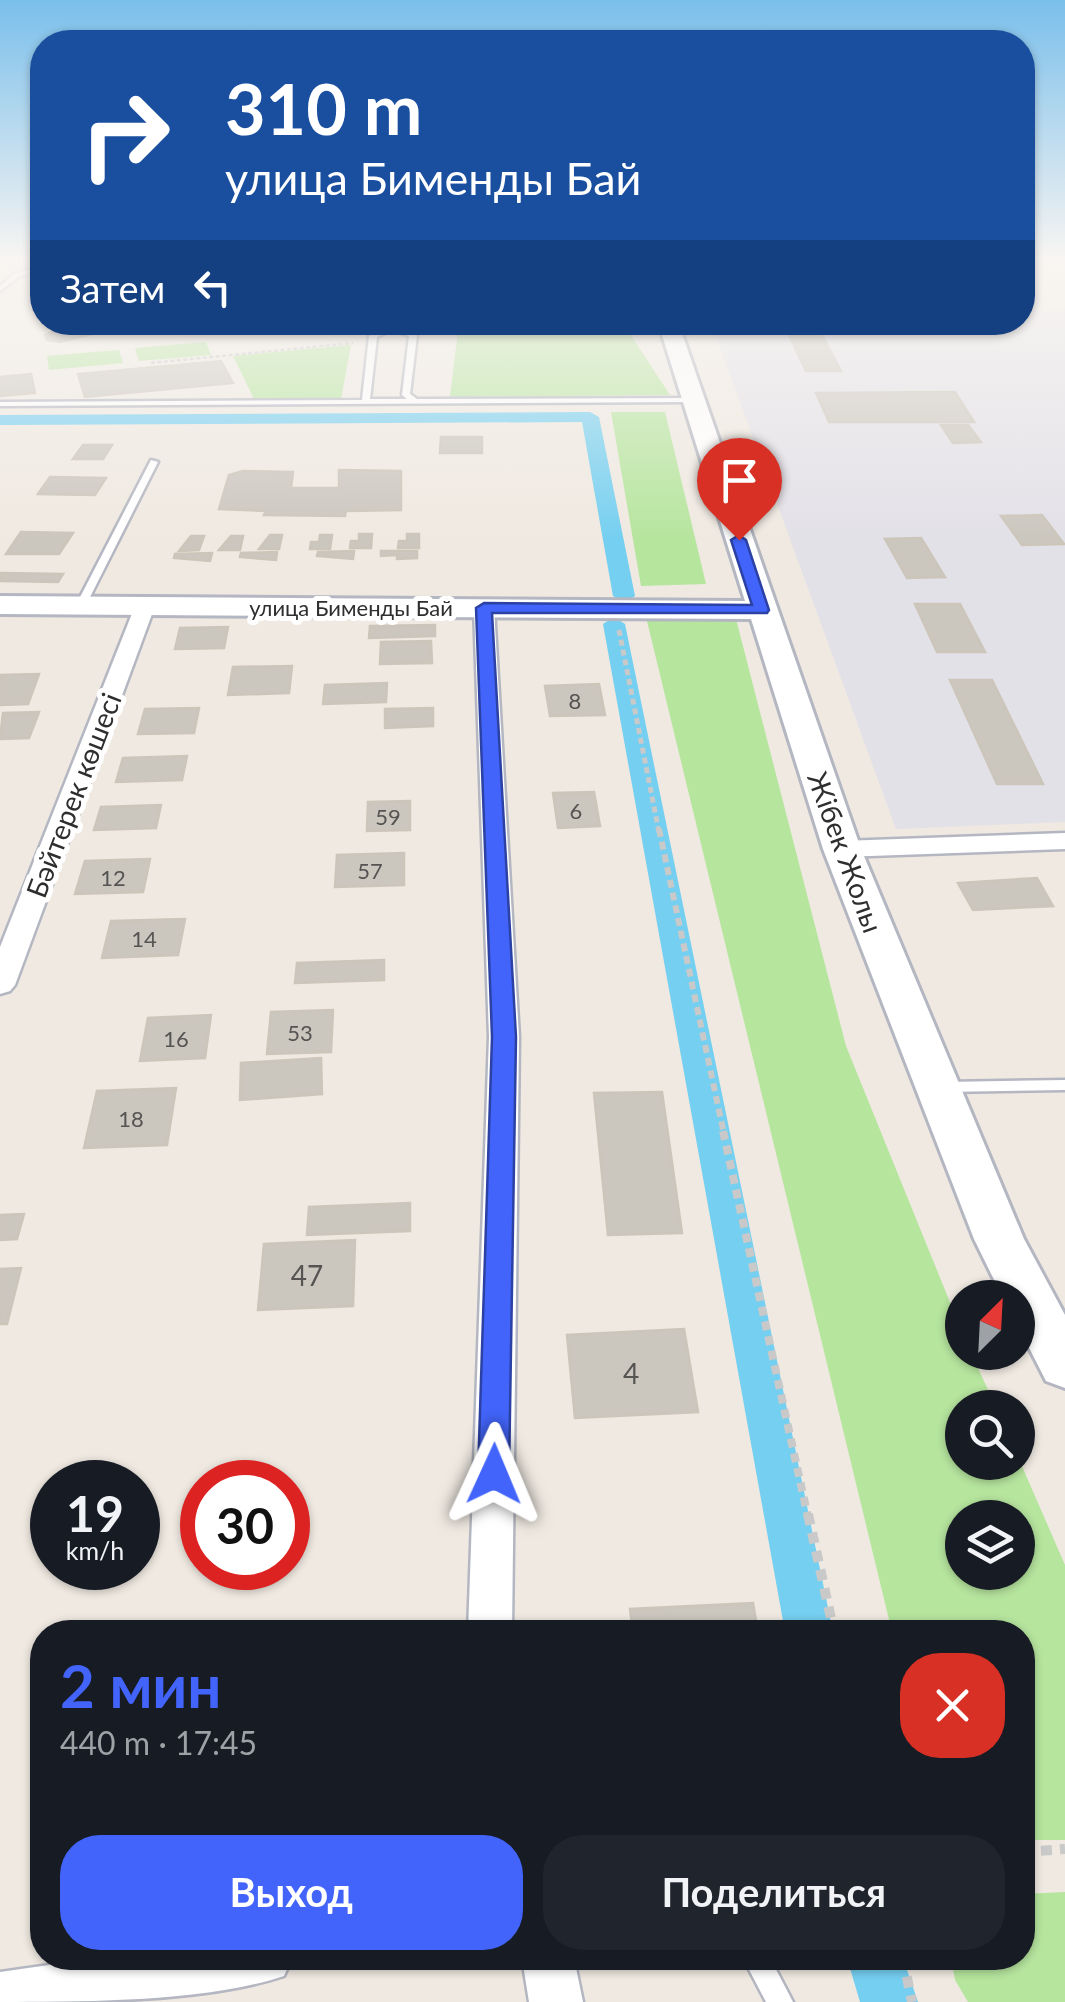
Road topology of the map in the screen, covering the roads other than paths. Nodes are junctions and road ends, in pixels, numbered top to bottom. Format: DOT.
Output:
graph roads {
  1 [pos="371,351"];
  2 [pos="410,351"];
  3 [pos="677,351"];
  4 [pos="693,400"];
  5 [pos="366,401"];
  6 [pos="416,402"];
  7 [pos="0,404"];
  8 [pos="154,462"];
  9 [pos="0,604"];
  10 [pos="81,605"];
  11 [pos="146,606"];
  12 [pos="484,608"];
  13 [pos="762,610"];
  14 [pos="1065,841"];
  15 [pos="842,849"];
  16 [pos="0,985"];
  17 [pos="1065,1085"];
  18 [pos="938,1087"];
  19 [pos="1065,1366"];
  20 [pos="490,1620"];
  21 [pos="190,1970"];
  22 [pos="550,1970"];
  23 [pos="763,1970"];
  24 [pos="0,2000"];
  25 [pos="556,2002"];
  26 [pos="780,2002"];
  1 -- 5 [label="lane"];
  2 -- 6 [label="lane"];
  3 -- 4 [label="main road, Жібек Жолы"];
  4 -- 6 [label="lane"];
  4 -- 13 [label="main road, Жібек Жолы"];
  5 -- 6 [label="lane"];
  5 -- 7 [label="lane"];
  8 -- 10 [label="lane"];
  9 -- 10 [label="main road, улица Бименды Бай"];
  10 -- 11 [label="main road, улица Бименды Бай"];
  11 -- 12 [label="main road, улица Бименды Бай"];
  11 -- 16 [label="street, Бәйтерек көшесі"];
  12 -- 13 [label="main road, улица Бименды Бай"];
  12 -- 20 [label="street"];
  13 -- 15 [label="main road, Жібек Жолы"];
  14 -- 15 [label="street"];
  15 -- 18 [label="main road, Жібек Жолы"];
  17 -- 18 [label="lane"];
  18 -- 19 [label="main road, Жібек Жолы"];
  21 -- 24 [label="street"];
  22 -- 25 [label="street"];
  23 -- 26 [label="lane"];
}
